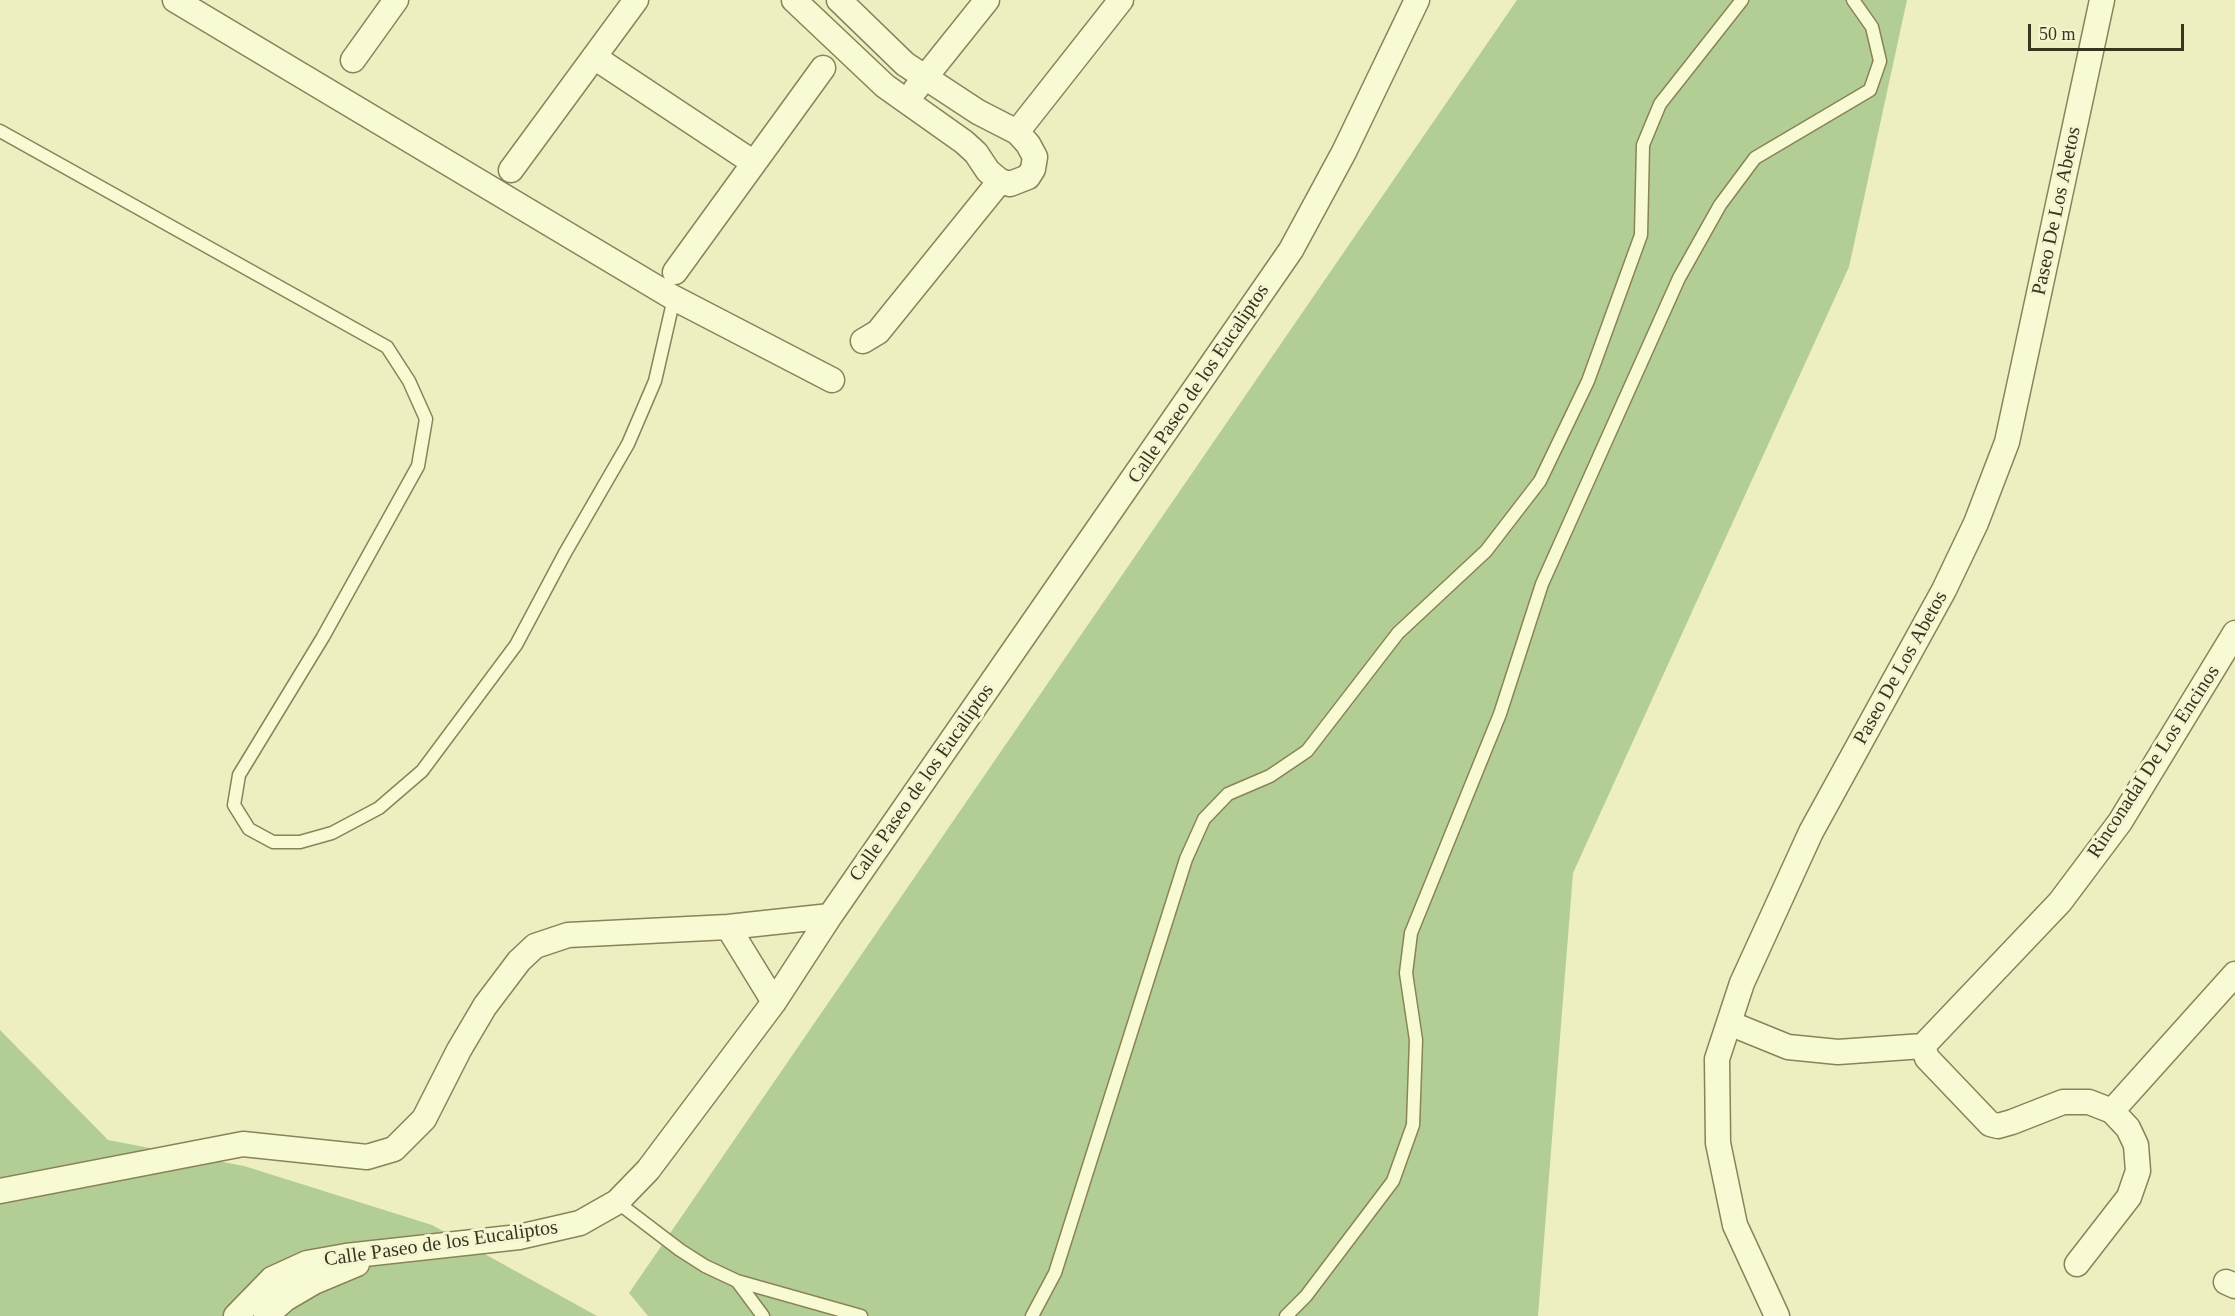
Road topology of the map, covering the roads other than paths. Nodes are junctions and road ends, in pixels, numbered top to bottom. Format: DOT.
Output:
graph roads {
  1 [pos="175,0"];
  2 [pos="396,0"];
  3 [pos="636,0"];
  4 [pos="794,0"];
  5 [pos="839,0"];
  6 [pos="987,0"];
  7 [pos="1121,0"];
  8 [pos="1418,0"];
  9 [pos="1742,0"];
  10 [pos="1853,0"];
  11 [pos="2102,0"];
  12 [pos="594,57"];
  13 [pos="353,60"];
  14 [pos="823,68"];
  15 [pos="926,78"];
  16 [pos="906,101"];
  17 [pos="0,131"];
  18 [pos="1017,132"];
  19 [pos="754,163"];
  20 [pos="511,170"];
  21 [pos="1000,181"];
  22 [pos="675,272"];
  23 [pos="674,298"];
  24 [pos="863,341"];
  25 [pos="832,380"];
  26 [pos="2235,633"];
  27 [pos="830,916"];
  28 [pos="728,927"];
  29 [pos="2235,974"];
  30 [pos="774,1002"];
  31 [pos="1729,1023"];
  32 [pos="1923,1046"];
  33 [pos="2112,1112"];
  34 [pos="0,1191"];
  35 [pos="617,1202"];
  36 [pos="375,1254"];
  37 [pos="2077,1264"];
  38 [pos="737,1281"];
  39 [pos="236,1316"];
  40 [pos="266,1316"];
  41 [pos="763,1316"];
  42 [pos="861,1316"];
  43 [pos="1032,1316"];
  44 [pos="1286,1316"];
  45 [pos="1777,1316"];
  1 -- 23 [label="street"];
  2 -- 13 [label="street"];
  3 -- 12 [label="street"];
  4 -- 16 [label="street"];
  5 -- 15 [label="street"];
  6 -- 15 [label="street"];
  7 -- 18 [label="street"];
  8 -- 27 [label="street, Calle Paseo de los Eucaliptos"];
  9 -- 43 [label="lane"];
  10 -- 44 [label="lane"];
  11 -- 31 [label="street, Paseo De Los Abetos"];
  12 -- 19 [label="street"];
  12 -- 20 [label="street"];
  14 -- 19 [label="street"];
  15 -- 16 [label="street"];
  15 -- 18 [label="street"];
  16 -- 21 [label="street"];
  17 -- 23 [label="lane"];
  18 -- 21 [label="street"];
  19 -- 22 [label="street"];
  21 -- 24 [label="street"];
  23 -- 25 [label="street"];
  26 -- 32 [label="street, RinconadaI De Los Encinos"];
  27 -- 28 [label="street"];
  27 -- 30 [label="street, Calle Paseo de los Eucaliptos"];
  28 -- 30 [label="street"];
  28 -- 34 [label="street"];
  29 -- 33 [label="street"];
  30 -- 35 [label="street, Calle Paseo de los Eucaliptos"];
  31 -- 32 [label="street"];
  31 -- 45 [label="street, Paseo De Los Abetos"];
  32 -- 33 [label="street"];
  33 -- 37 [label="street"];
  35 -- 36 [label="street, Calle Paseo de los Eucaliptos"];
  35 -- 38 [label="lane"];
  36 -- 39 [label="street, Calle Paseo de los Eucaliptos"];
  36 -- 40 [label="street"];
  38 -- 41 [label="lane"];
  38 -- 42 [label="lane"];
}
